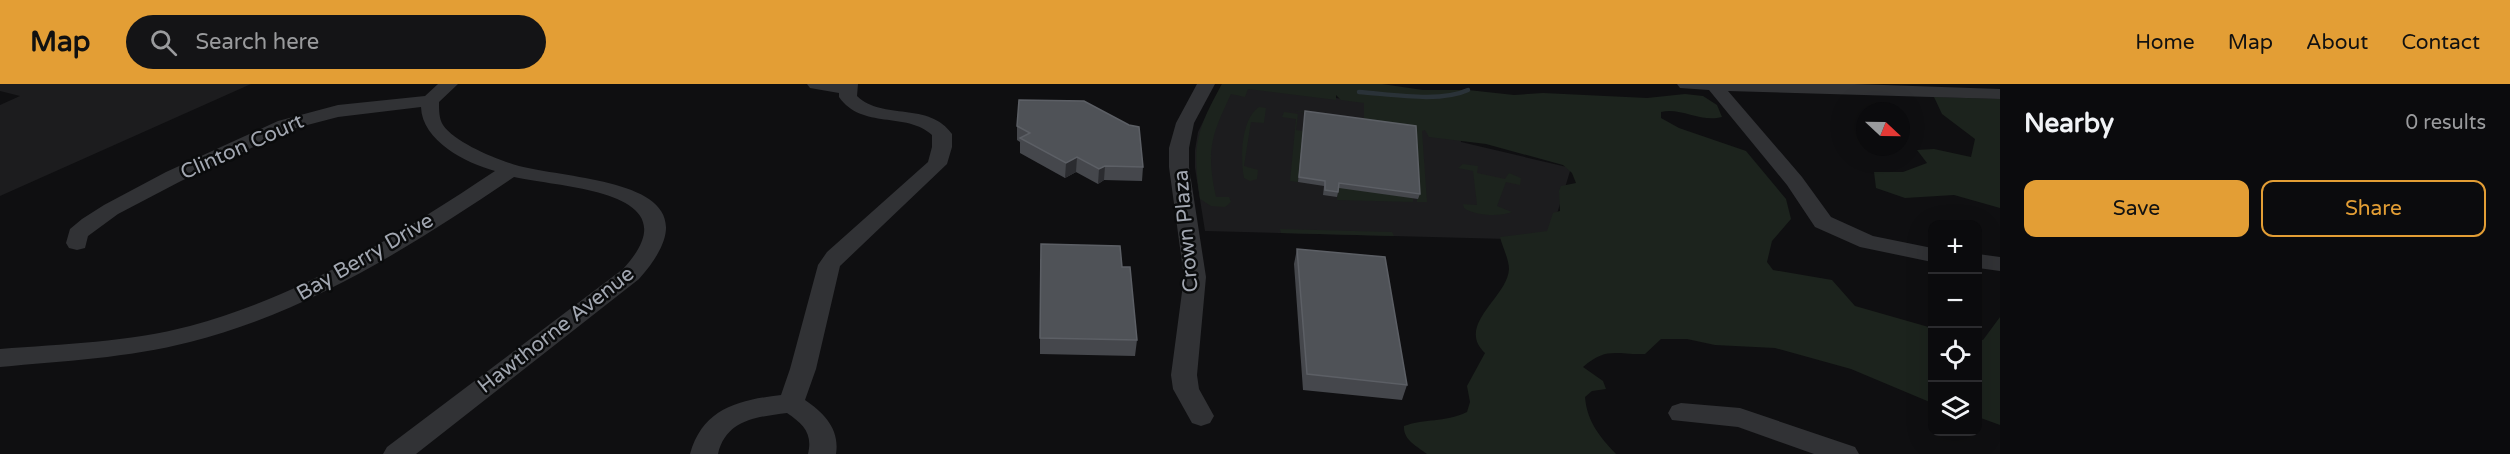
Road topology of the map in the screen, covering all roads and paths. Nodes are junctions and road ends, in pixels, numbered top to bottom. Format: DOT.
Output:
graph roads {
  1 [pos="449,84"];
  2 [pos="816,84"];
  3 [pos="1206,84"];
  4 [pos="1686,84"];
  5 [pos="1714,85"];
  6 [pos="848,87"];
  7 [pos="2000,94"];
  8 [pos="430,101"];
  9 [pos="509,171"];
  10 [pos="77,243"];
  11 [pos="1928,254"];
  12 [pos="1982,262"];
  13 [pos="2000,264"];
  14 [pos="0,358"];
  15 [pos="791,403"];
  16 [pos="1681,413"];
  17 [pos="1201,416"];
  18 [pos="397,454"];
  19 [pos="704,454"];
  20 [pos="822,454"];
  21 [pos="1845,454"];
  1 -- 8 [label="street"];
  2 -- 6 [label="street"];
  3 -- 17 [label="street, Crown Plaza"];
  4 -- 5 [label="street"];
  5 -- 7 [label="street"];
  5 -- 11 [label="street"];
  6 -- 15 [label="street"];
  8 -- 9 [label="street, Hawthorne Avenue"];
  8 -- 10 [label="street, Clinton Court"];
  9 -- 14 [label="street, Bay Berry Drive"];
  9 -- 18 [label="street, Hawthorne Avenue"];
  12 -- 13 [label="street"];
  15 -- 19 [label="street"];
  15 -- 20 [label="street"];
  16 -- 21 [label="street"];
}
